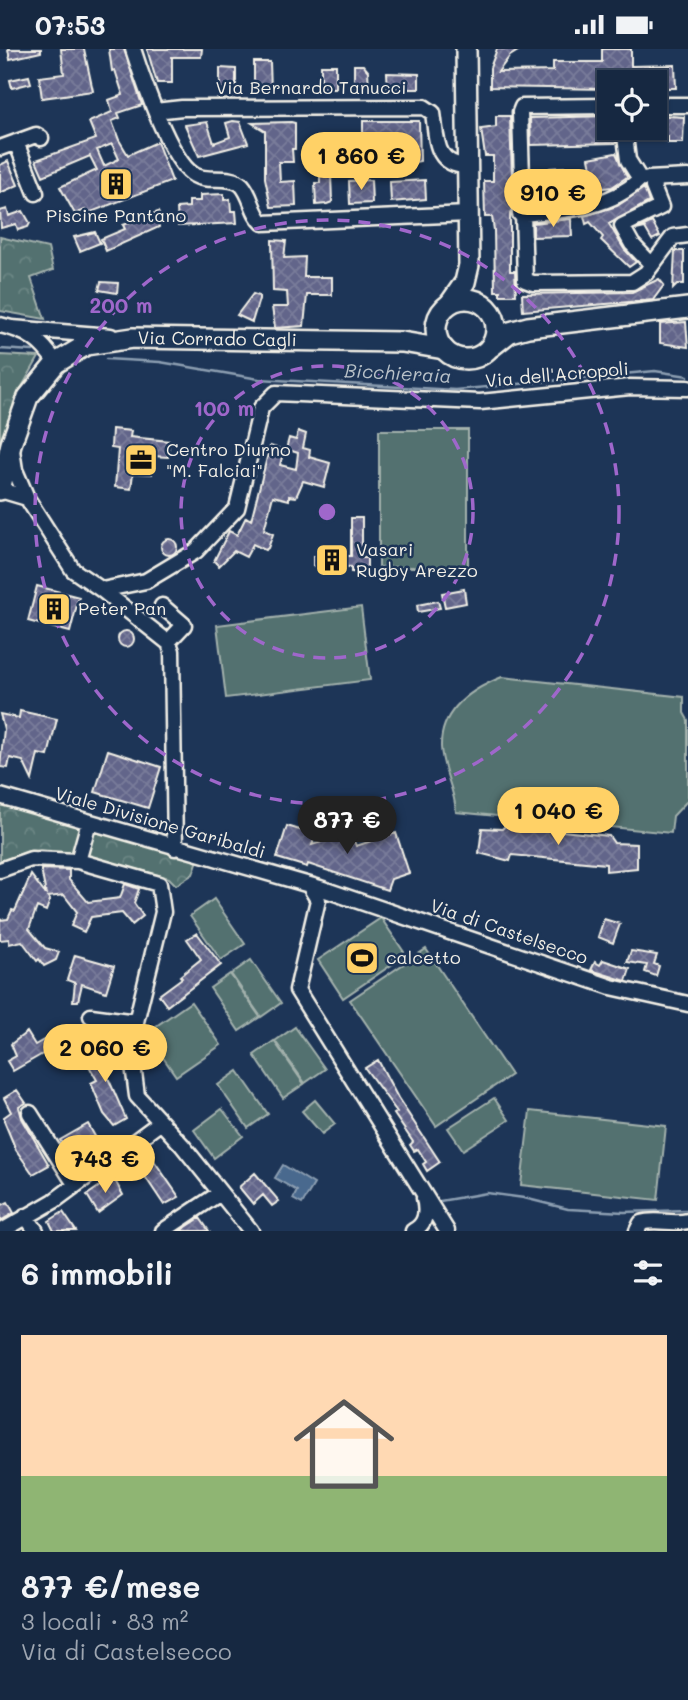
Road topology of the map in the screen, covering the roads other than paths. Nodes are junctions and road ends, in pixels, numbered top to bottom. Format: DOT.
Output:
graph roads {
  1 [pos="133,49"];
  2 [pos="466,51"];
  3 [pos="688,105"];
  4 [pos="597,106"];
  5 [pos="667,106"];
  6 [pos="155,111"];
  7 [pos="41,138"];
  8 [pos="626,140"];
  9 [pos="16,142"];
  10 [pos="0,148"];
  11 [pos="467,166"];
  12 [pos="688,177"];
  13 [pos="640,179"];
  14 [pos="656,180"];
  15 [pos="36,193"];
  16 [pos="520,214"];
  17 [pos="468,215"];
  18 [pos="688,235"];
  19 [pos="469,265"];
  20 [pos="652,265"];
  21 [pos="451,302"];
  22 [pos="486,306"];
  23 [pos="688,308"];
  24 [pos="6,327"];
  25 [pos="528,327"];
  26 [pos="436,329"];
  27 [pos="54,330"];
  28 [pos="132,338"];
  29 [pos="402,342"];
  30 [pos="491,347"];
  31 [pos="444,349"];
  32 [pos="54,365"];
  33 [pos="688,388"];
  34 [pos="11,443"];
  35 [pos="0,490"];
  36 [pos="27,498"];
  37 [pos="102,590"];
  38 [pos="163,606"];
  39 [pos="168,643"];
  40 [pos="0,796"];
  41 [pos="89,822"];
  42 [pos="175,848"];
  43 [pos="78,861"];
  44 [pos="0,870"];
  45 [pos="316,891"];
  46 [pos="688,1004"];
  47 [pos="91,1016"];
  48 [pos="136,1022"];
  49 [pos="30,1113"];
  50 [pos="160,1122"];
  51 [pos="75,1184"];
  52 [pos="422,1190"];
  53 [pos="220,1193"];
  54 [pos="26,1216"];
  55 [pos="688,1221"];
  56 [pos="2,1231"];
  57 [pos="36,1231"];
  58 [pos="163,1231"];
  59 [pos="251,1231"];
  60 [pos="413,1231"];
  61 [pos="447,1231"];
  62 [pos="637,1231"];
  1 -- 6 [label="street"];
  2 -- 11 [label="main road"];
  3 -- 5 [label="street"];
  4 -- 16 [label="street"];
  6 -- 11 [label="street, Via Bernardo Tanucci"];
  6 -- 17 [label="street"];
  7 -- 9 [label="street"];
  8 -- 13 [label="street"];
  9 -- 10 [label="street"];
  9 -- 15 [label="street"];
  11 -- 17 [label="main road"];
  12 -- 14 [label="street"];
  13 -- 14 [label="street"];
  13 -- 16 [label="street"];
  14 -- 20 [label="street"];
  16 -- 20 [label="street"];
  17 -- 19 [label="main road"];
  18 -- 20 [label="street"];
  19 -- 21 [label="main road"];
  19 -- 22 [label="main road"];
  21 -- 22 [label="main road"];
  21 -- 26 [label="main road"];
  22 -- 25 [label="main road"];
  22 -- 30 [label="main road"];
  23 -- 25 [label="main road"];
  24 -- 27 [label="street"];
  24 -- 32 [label="street"];
  25 -- 30 [label="main road"];
  26 -- 29 [label="main road, Via Corrado Cagli"];
  26 -- 31 [label="main road"];
  27 -- 28 [label="street"];
  27 -- 32 [label="street"];
  28 -- 29 [label="main road, Via Corrado Cagli"];
  28 -- 32 [label="main road, Via Corrado Cagli"];
  29 -- 31 [label="main road, Via Corrado Cagli"];
  30 -- 31 [label="main road"];
  32 -- 34 [label="main road"];
  33 -- 37 [label="street, Via dell'Acropoli"];
  34 -- 35 [label="main road"];
  34 -- 36 [label="street"];
  35 -- 36 [label="street"];
  36 -- 37 [label="street"];
  37 -- 39 [label="street"];
  38 -- 39 [label="street"];
  39 -- 42 [label="street"];
  40 -- 41 [label="street, Viale Divisione Garibaldi"];
  41 -- 42 [label="street, Viale Divisione Garibaldi"];
  41 -- 43 [label="street"];
  42 -- 45 [label="street, Viale Divisione Garibaldi"];
  43 -- 44 [label="street"];
  43 -- 48 [label="street"];
  45 -- 46 [label="street, Via di Castelsecco"];
  45 -- 52 [label="street"];
  47 -- 48 [label="street"];
  48 -- 50 [label="street"];
  49 -- 51 [label="street"];
  50 -- 51 [label="street"];
  50 -- 53 [label="street"];
  51 -- 54 [label="street"];
  52 -- 60 [label="street"];
  52 -- 61 [label="street"];
  53 -- 58 [label="street"];
  53 -- 59 [label="street"];
  54 -- 56 [label="street"];
  54 -- 57 [label="street"];
  55 -- 62 [label="street"];
}
